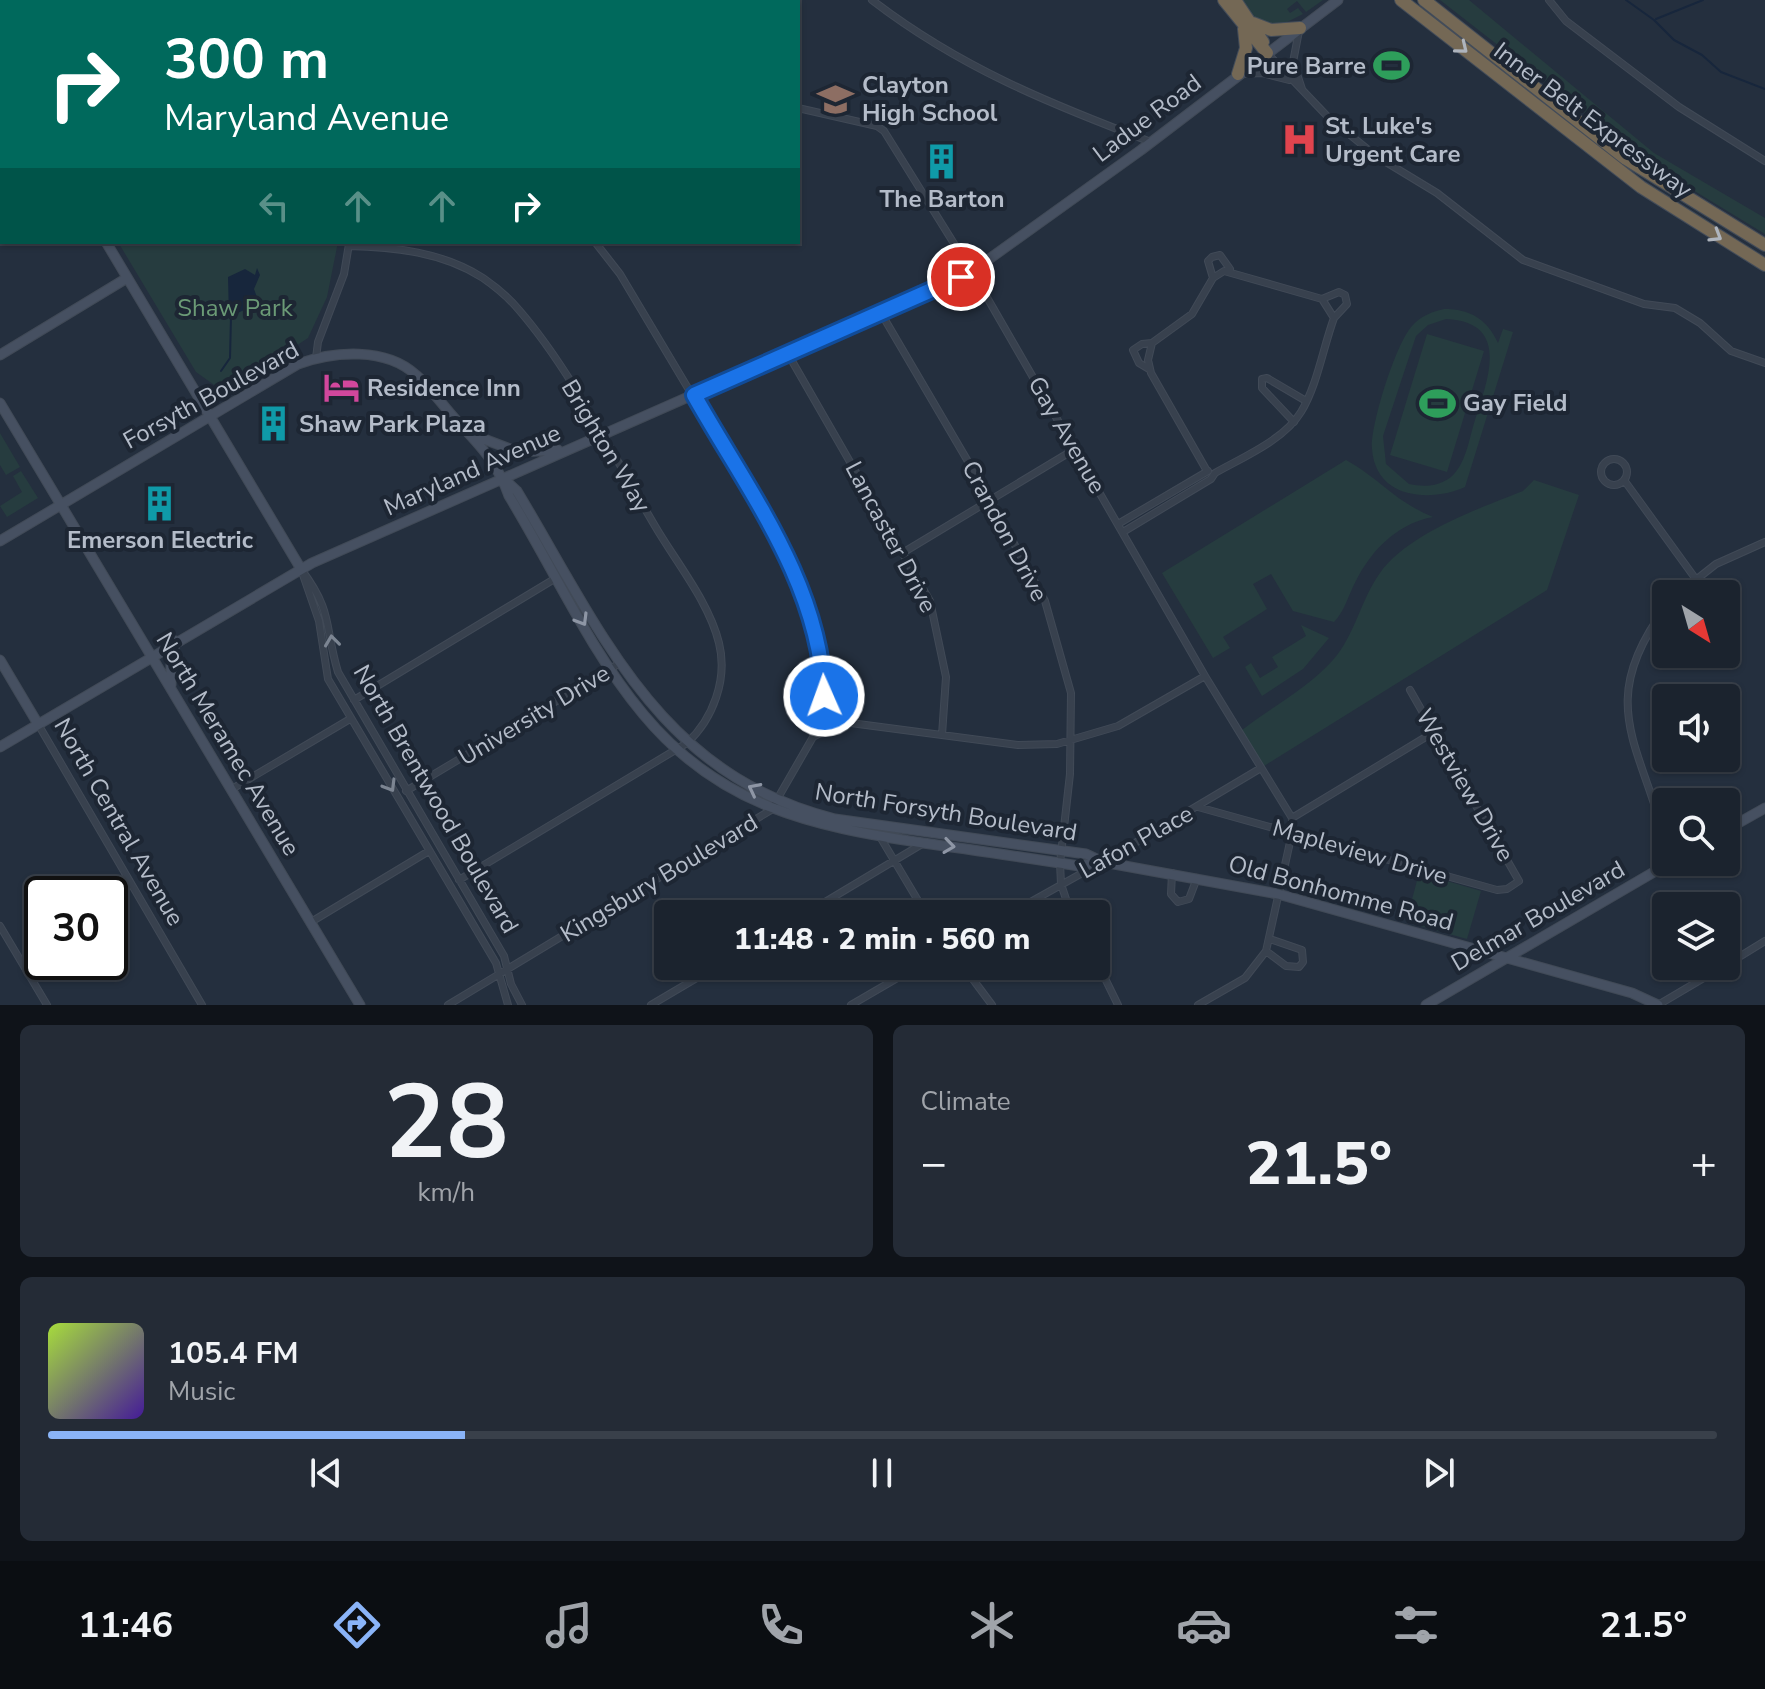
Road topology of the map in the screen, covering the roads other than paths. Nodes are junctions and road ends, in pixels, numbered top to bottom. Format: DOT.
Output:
graph roads {
  1 [pos="872,0"];
  2 [pos="1224,0"];
  3 [pos="1235,0"];
  4 [pos="1338,0"];
  5 [pos="1401,0"];
  6 [pos="1424,0"];
  7 [pos="1549,0"];
  8 [pos="1248,24"];
  9 [pos="1300,28"];
  10 [pos="1267,53"];
  11 [pos="1238,74"];
  12 [pos="1292,81"];
  13 [pos="1304,93"];
  14 [pos="800,108"];
  15 [pos="1151,142"];
  16 [pos="1765,161"];
  17 [pos="107,244"];
  18 [pos="348,244"];
  19 [pos="597,244"];
  20 [pos="1765,245"];
  21 [pos="1765,265"];
  22 [pos="975,269"];
  23 [pos="1230,269"];
  24 [pos="127,278"];
  25 [pos="1213,278"];
  26 [pos="1322,299"];
  27 [pos="881,313"];
  28 [pos="1334,318"];
  29 [pos="1152,343"];
  30 [pos="788,354"];
  31 [pos="0,355"];
  32 [pos="316,358"];
  33 [pos="1765,363"];
  34 [pos="1149,369"];
  35 [pos="694,395"];
  36 [pos="1306,401"];
  37 [pos="0,403"];
  38 [pos="209,415"];
  39 [pos="1294,422"];
  40 [pos="468,432"];
  41 [pos="600,436"];
  42 [pos="573,448"];
  43 [pos="1075,449"];
  44 [pos="1211,472"];
  45 [pos="504,479"];
  46 [pos="1191,480"];
  47 [pos="1624,480"];
  48 [pos="1197,487"];
  49 [pos="990,499"];
  50 [pos="62,504"];
  51 [pos="1118,524"];
  52 [pos="1123,532"];
  53 [pos="0,541"];
  54 [pos="1765,542"];
  55 [pos="904,552"];
  56 [pos="301,569"];
  57 [pos="562,575"];
  58 [pos="1695,578"];
  59 [pos="1652,631"];
  60 [pos="176,641"];
  61 [pos="152,655"];
  62 [pos="0,660"];
  63 [pos="616,666"];
  64 [pos="1205,676"];
  65 [pos="172,688"];
  66 [pos="1410,690"];
  67 [pos="824,696"];
  68 [pos="354,700"];
  69 [pos="350,719"];
  70 [pos="843,722"];
  71 [pos="38,724"];
  72 [pos="1434,732"];
  73 [pos="942,735"];
  74 [pos="813,737"];
  75 [pos="1071,742"];
  76 [pos="687,743"];
  77 [pos="0,747"];
  78 [pos="677,751"];
  79 [pos="1261,768"];
  80 [pos="232,789"];
  81 [pos="406,791"];
  82 [pos="777,800"];
  83 [pos="1652,805"];
  84 [pos="1198,807"];
  85 [pos="1765,808"];
  86 [pos="771,810"];
  87 [pos="1292,818"];
  88 [pos="1740,822"];
  89 [pos="873,825"];
  90 [pos="1292,833"];
  91 [pos="880,837"];
  92 [pos="924,843"];
  93 [pos="429,851"];
  94 [pos="1061,851"];
  95 [pos="894,861"];
  96 [pos="1103,862"];
  97 [pos="1060,863"];
  98 [pos="1172,873"];
  99 [pos="1652,873"];
  100 [pos="1197,877"];
  101 [pos="459,880"];
  102 [pos="1519,881"];
  103 [pos="1061,884"];
  104 [pos="1278,894"];
  105 [pos="829,900"];
  106 [pos="918,900"];
  107 [pos="1033,900"];
  108 [pos="1066,900"];
  109 [pos="311,922"];
  110 [pos="0,926"];
  111 [pos="1270,939"];
  112 [pos="1765,941"];
  113 [pos="1266,951"];
  114 [pos="1740,956"];
  115 [pos="1506,958"];
  116 [pos="508,970"];
  117 [pos="499,975"];
  118 [pos="693,980"];
  119 [pos="894,980"];
  120 [pos="973,980"];
  121 [pos="1106,980"];
  122 [pos="1700,980"];
  123 [pos="199,1004"];
  124 [pos="47,1005"];
  125 [pos="360,1005"];
  126 [pos="448,1005"];
  127 [pos="508,1005"];
  128 [pos="522,1005"];
  129 [pos="651,1005"];
  130 [pos="851,1005"];
  131 [pos="992,1005"];
  132 [pos="1118,1005"];
  133 [pos="1198,1005"];
  134 [pos="1426,1005"];
  135 [pos="1658,1005"];
  1 -- 15 [label="street"];
  2 -- 8 [label="highway"];
  3 -- 8 [label="highway"];
  4 -- 9 [label="main road, Ladue Road"];
  5 -- 21 [label="highway, Inner Belt Expressway, one-way"];
  6 -- 20 [label="highway, Inner Belt Expressway"];
  7 -- 16 [label="street"];
  8 -- 9 [label="highway"];
  8 -- 10 [label="highway"];
  8 -- 11 [label="highway"];
  9 -- 10 [label="main road, Ladue Road"];
  9 -- 13 [label="street"];
  10 -- 11 [label="main road, Ladue Road"];
  10 -- 12 [label="street"];
  11 -- 12 [label="street"];
  11 -- 15 [label="main road, Ladue Road"];
  12 -- 13 [label="street"];
  13 -- 33 [label="street"];
  14 -- 22 [label="street, Gay Avenue"];
  15 -- 22 [label="main road, Ladue Road"];
  17 -- 24 [label="main road, North Brentwood Boulevard"];
  18 -- 32 [label="street"];
  18 -- 41 [label="street, Brighton Way"];
  19 -- 35 [label="street, Kingsbury Boulevard"];
  22 -- 27 [label="main road, Maryland Avenue"];
  22 -- 43 [label="street, Gay Avenue"];
  23 -- 25 [label="street"];
  23 -- 25 [label="street"];
  23 -- 26 [label="street"];
  24 -- 31 [label="main road"];
  24 -- 38 [label="main road, North Brentwood Boulevard"];
  25 -- 29 [label="street"];
  26 -- 28 [label="street"];
  26 -- 28 [label="street"];
  27 -- 30 [label="main road, Maryland Avenue"];
  27 -- 49 [label="street, Crandon Drive"];
  28 -- 36 [label="street"];
  29 -- 34 [label="street"];
  29 -- 34 [label="street"];
  30 -- 35 [label="main road, Maryland Avenue"];
  30 -- 55 [label="street, Lancaster Drive"];
  32 -- 38 [label="main road, Forsyth Boulevard"];
  32 -- 40 [label="main road, Forsyth Boulevard"];
  34 -- 44 [label="street"];
  35 -- 41 [label="main road, Maryland Avenue"];
  35 -- 67 [label="street, Kingsbury Boulevard"];
  36 -- 39 [label="street"];
  36 -- 39 [label="street"];
  37 -- 50 [label="main road, North Meramec Avenue"];
  38 -- 50 [label="main road, Forsyth Boulevard"];
  38 -- 56 [label="main road, North Brentwood Boulevard"];
  39 -- 44 [label="street"];
  40 -- 42 [label="main road"];
  40 -- 45 [label="main road, Forsyth Boulevard"];
  41 -- 42 [label="main road, Maryland Avenue"];
  41 -- 76 [label="street, Brighton Way"];
  42 -- 45 [label="main road, Maryland Avenue"];
  43 -- 49 [label="street"];
  43 -- 51 [label="street, Gay Avenue"];
  44 -- 46 [label="street"];
  44 -- 48 [label="street"];
  45 -- 56 [label="main road, Maryland Avenue"];
  45 -- 57 [label="main road, North Forsyth Boulevard"];
  46 -- 48 [label="street"];
  46 -- 51 [label="street"];
  47 -- 47 [label="street"];
  47 -- 58 [label="street"];
  48 -- 52 [label="street"];
  49 -- 55 [label="street"];
  49 -- 75 [label="street, Crandon Drive"];
  50 -- 53 [label="main road, Forsyth Boulevard"];
  50 -- 61 [label="main road, North Meramec Avenue"];
  51 -- 52 [label="street, Gay Avenue"];
  52 -- 64 [label="street, Gay Avenue"];
  54 -- 58 [label="street"];
  55 -- 73 [label="street, Lancaster Drive"];
  56 -- 60 [label="main road, Maryland Avenue"];
  68 -- 56 [label="street, North Brentwood Boulevard, one-way"];
  56 -- 69 [label="street, North Brentwood Boulevard"];
  57 -- 63 [label="main road, North Forsyth Boulevard"];
  57 -- 68 [label="street"];
  59 -- 83 [label="street"];
  60 -- 61 [label="main road, Maryland Avenue"];
  60 -- 65 [label="main road"];
  61 -- 65 [label="main road, North Meramec Avenue"];
  61 -- 71 [label="main road, Maryland Avenue"];
  62 -- 71 [label="main road, North Central Avenue"];
  63 -- 76 [label="main road, North Forsyth Boulevard"];
  63 -- 78 [label="main road, North Forsyth Boulevard"];
  63 -- 81 [label="street, University Drive"];
  64 -- 75 [label="street"];
  64 -- 79 [label="street, Gay Avenue"];
  65 -- 80 [label="main road, North Meramec Avenue"];
  66 -- 72 [label="street, Westview Drive"];
  67 -- 70 [label="street"];
  67 -- 74 [label="street, Kingsbury Boulevard"];
  68 -- 81 [label="street, North Brentwood Boulevard"];
  69 -- 80 [label="street"];
  69 -- 93 [label="street, North Brentwood Boulevard, one-way"];
  70 -- 73 [label="street"];
  70 -- 74 [label="street"];
  71 -- 77 [label="main road, Maryland Avenue"];
  71 -- 123 [label="street, North Central Avenue"];
  72 -- 87 [label="street"];
  72 -- 102 [label="street, Westview Drive"];
  73 -- 75 [label="street"];
  74 -- 82 [label="street, Kingsbury Boulevard"];
  75 -- 94 [label="street, Crandon Drive"];
  76 -- 78 [label="street, Brighton Way"];
  82 -- 76 [label="main road, North Forsyth Boulevard, one-way"];
  78 -- 86 [label="main road, North Forsyth Boulevard"];
  78 -- 101 [label="street, Brighton Way"];
  79 -- 84 [label="street, Lafon Place"];
  79 -- 87 [label="street, Gay Avenue"];
  80 -- 109 [label="main road, North Meramec Avenue"];
  81 -- 101 [label="street, North Brentwood Boulevard"];
  82 -- 86 [label="street, Kingsbury Boulevard"];
  82 -- 89 [label="main road, North Forsyth Boulevard"];
  84 -- 90 [label="street, Mapleview Drive"];
  84 -- 96 [label="street, Lafon Place"];
  85 -- 88 [label="main road"];
  86 -- 91 [label="main road, North Forsyth Boulevard"];
  86 -- 116 [label="street, Kingsbury Boulevard"];
  87 -- 90 [label="street"];
  89 -- 91 [label="street"];
  89 -- 94 [label="main road, North Forsyth Boulevard"];
  90 -- 102 [label="street, Mapleview Drive"];
  90 -- 104 [label="street"];
  91 -- 92 [label="main road, North Forsyth Boulevard"];
  91 -- 95 [label="street"];
  92 -- 95 [label="street"];
  92 -- 97 [label="main road, North Forsyth Boulevard, one-way"];
  93 -- 109 [label="street"];
  93 -- 117 [label="street, North Brentwood Boulevard"];
  94 -- 96 [label="main road, North Forsyth Boulevard"];
  94 -- 97 [label="street, Crandon Drive"];
  95 -- 105 [label="street"];
  95 -- 106 [label="street"];
  96 -- 97 [label="main road, North Forsyth Boulevard"];
  96 -- 98 [label="main road, Old Bonhomme Road"];
  96 -- 103 [label="street, Lafon Place"];
  97 -- 103 [label="street, Crandon Drive"];
  98 -- 100 [label="main road, Old Bonhomme Road"];
  98 -- 100 [label="street"];
  99 -- 115 [label="main road, Delmar Boulevard"];
  100 -- 104 [label="main road, Old Bonhomme Road"];
  101 -- 116 [label="street, North Brentwood Boulevard"];
  103 -- 107 [label="street, Lafon Place"];
  103 -- 108 [label="street, Crandon Drive"];
  104 -- 111 [label="street"];
  104 -- 115 [label="main road, Old Bonhomme Road"];
  109 -- 125 [label="main road, North Meramec Avenue"];
  110 -- 124 [label="street"];
  111 -- 113 [label="street"];
  111 -- 113 [label="street"];
  112 -- 114 [label="street"];
  113 -- 133 [label="street"];
  115 -- 134 [label="main road, Delmar Boulevard"];
  115 -- 135 [label="main road, Old Bonhomme Road"];
  116 -- 117 [label="street, Kingsbury Boulevard"];
  116 -- 128 [label="street, North Brentwood Boulevard"];
  117 -- 126 [label="street, Kingsbury Boulevard"];
  117 -- 127 [label="street, North Brentwood Boulevard"];
  118 -- 129 [label="street"];
  119 -- 130 [label="street"];
  120 -- 131 [label="street"];
  121 -- 132 [label="street"];
  122 -- 135 [label="street"];
}
